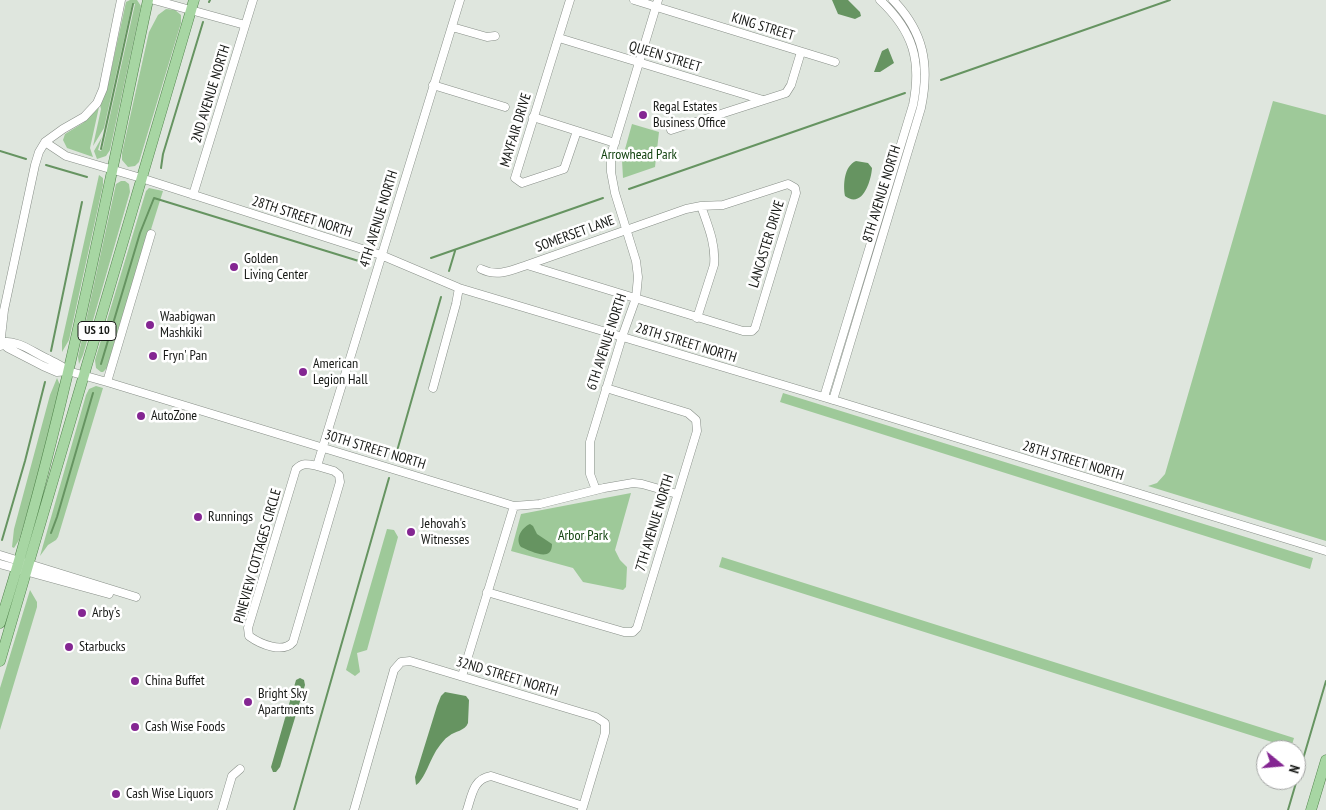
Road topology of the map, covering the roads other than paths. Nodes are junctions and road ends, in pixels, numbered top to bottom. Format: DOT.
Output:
graph roads {
  1 [pos="121,0"];
  2 [pos="155,0"];
  3 [pos="253,0"];
  4 [pos="460,0"];
  5 [pos="570,0"];
  6 [pos="634,0"];
  7 [pos="880,0"];
  8 [pos="893,0"];
  9 [pos="657,4"];
  10 [pos="190,5"];
  11 [pos="245,25"];
  12 [pos="452,26"];
  13 [pos="495,36"];
  14 [pos="559,38"];
  15 [pos="801,52"];
  16 [pos="927,52"];
  17 [pos="915,54"];
  18 [pos="640,62"];
  19 [pos="835,62"];
  20 [pos="433,85"];
  21 [pos="763,100"];
  22 [pos="505,107"];
  23 [pos="533,117"];
  24 [pos="671,130"];
  25 [pos="577,131"];
  26 [pos="45,142"];
  27 [pos="615,143"];
  28 [pos="112,169"];
  29 [pos="141,178"];
  30 [pos="193,195"];
  31 [pos="701,206"];
  32 [pos="626,229"];
  33 [pos="151,234"];
  34 [pos="381,256"];
  35 [pos="527,265"];
  36 [pos="481,268"];
  37 [pos="459,288"];
  38 [pos="636,298"];
  39 [pos="698,318"];
  40 [pos="622,337"];
  41 [pos="1,342"];
  42 [pos="0,346"];
  43 [pos="68,371"];
  44 [pos="85,376"];
  45 [pos="107,382"];
  46 [pos="433,388"];
  47 [pos="606,388"];
  48 [pos="829,399"];
  49 [pos="322,446"];
  50 [pos="316,466"];
  51 [pos="596,490"];
  52 [pos="677,494"];
  53 [pos="514,506"];
  54 [pos="1326,551"];
  55 [pos="0,555"];
  56 [pos="0,564"];
  57 [pos="23,566"];
  58 [pos="487,592"];
  59 [pos="135,599"];
  60 [pos="0,623"];
  61 [pos="0,661"];
  62 [pos="462,676"];
  63 [pos="1326,760"];
  64 [pos="240,769"];
  65 [pos="582,808"];
  66 [pos="222,810"];
  67 [pos="354,810"];
  68 [pos="467,810"];
  69 [pos="1311,810"];
  1 -- 26 [label="street"];
  2 -- 10 [label="street"];
  2 -- 28 [label="main road, US 10"];
  3 -- 11 [label="street, 2ND AVENUE NORTH"];
  4 -- 12 [label="street, 4TH AVENUE NORTH"];
  5 -- 14 [label="street, MAYFAIR DRIVE"];
  6 -- 9 [label="street"];
  7 -- 17 [label="street, 8TH AVENUE NORTH"];
  8 -- 16 [label="street, 8TH AVENUE NORTH"];
  9 -- 15 [label="street, KING STREET"];
  9 -- 18 [label="street, 6TH AVENUE NORTH"];
  10 -- 11 [label="street"];
  10 -- 29 [label="main road, US 10"];
  11 -- 30 [label="street, 2ND AVENUE NORTH"];
  12 -- 13 [label="street"];
  12 -- 20 [label="street, 4TH AVENUE NORTH"];
  14 -- 18 [label="street, QUEEN STREET"];
  14 -- 23 [label="street, MAYFAIR DRIVE"];
  15 -- 19 [label="street, KING STREET"];
  15 -- 21 [label="street"];
  16 -- 17 [label="street"];
  16 -- 48 [label="street, 8TH AVENUE NORTH"];
  17 -- 48 [label="street, 8TH AVENUE NORTH"];
  18 -- 21 [label="street, QUEEN STREET"];
  18 -- 27 [label="street, 6TH AVENUE NORTH"];
  20 -- 22 [label="street"];
  20 -- 34 [label="street, 4TH AVENUE NORTH"];
  21 -- 24 [label="street"];
  23 -- 25 [label="street"];
  23 -- 25 [label="street, MAYFAIR DRIVE"];
  25 -- 27 [label="street"];
  26 -- 28 [label="street, 28TH STREET NORTH"];
  26 -- 41 [label="street"];
  27 -- 32 [label="street, 6TH AVENUE NORTH"];
  28 -- 29 [label="street, 28TH STREET NORTH"];
  28 -- 43 [label="main road, US 10"];
  29 -- 30 [label="street, 28TH STREET NORTH"];
  29 -- 44 [label="main road, US 10"];
  30 -- 34 [label="street, 28TH STREET NORTH"];
  31 -- 32 [label="street, LANCASTER DRIVE"];
  31 -- 39 [label="street"];
  31 -- 39 [label="street, LANCASTER DRIVE"];
  32 -- 35 [label="street, SOMERSET LANE"];
  32 -- 38 [label="street, 6TH AVENUE NORTH"];
  33 -- 45 [label="street"];
  34 -- 37 [label="street, 28TH STREET NORTH"];
  34 -- 49 [label="street, 4TH AVENUE NORTH"];
  35 -- 36 [label="street"];
  35 -- 38 [label="street, SOMERSET LANE"];
  37 -- 40 [label="street, 28TH STREET NORTH"];
  37 -- 46 [label="street"];
  38 -- 39 [label="street, LANCASTER DRIVE"];
  38 -- 40 [label="street, 6TH AVENUE NORTH"];
  40 -- 47 [label="street, 6TH AVENUE NORTH"];
  40 -- 48 [label="street, 28TH STREET NORTH"];
  41 -- 42 [label="street"];
  41 -- 43 [label="street, 30TH STREET NORTH"];
  43 -- 44 [label="street, 30TH STREET NORTH"];
  43 -- 57 [label="main road, US 10"];
  44 -- 45 [label="street, 30TH STREET NORTH"];
  44 -- 57 [label="main road, US 10"];
  45 -- 49 [label="street, 30TH STREET NORTH"];
  47 -- 51 [label="street, 6TH AVENUE NORTH"];
  47 -- 52 [label="street, 7TH AVENUE NORTH"];
  48 -- 54 [label="street, 28TH STREET NORTH"];
  49 -- 50 [label="street"];
  49 -- 53 [label="street, 30TH STREET NORTH"];
  50 -- 50 [label="street, PINEVIEW COTTAGES CIRCLE"];
  51 -- 52 [label="street, 30TH STREET NORTH"];
  51 -- 53 [label="street, 30TH STREET NORTH"];
  52 -- 58 [label="street, 7TH AVENUE NORTH"];
  53 -- 58 [label="street"];
  55 -- 57 [label="street"];
  56 -- 57 [label="street"];
  57 -- 59 [label="street"];
  57 -- 60 [label="main road, US 10"];
  57 -- 61 [label="main road, US 10"];
  58 -- 62 [label="street"];
  62 -- 65 [label="street, 32ND STREET NORTH"];
  62 -- 67 [label="street, 32ND STREET NORTH"];
  63 -- 69 [label="main road"];
  64 -- 66 [label="street"];
  65 -- 68 [label="street"];
}
